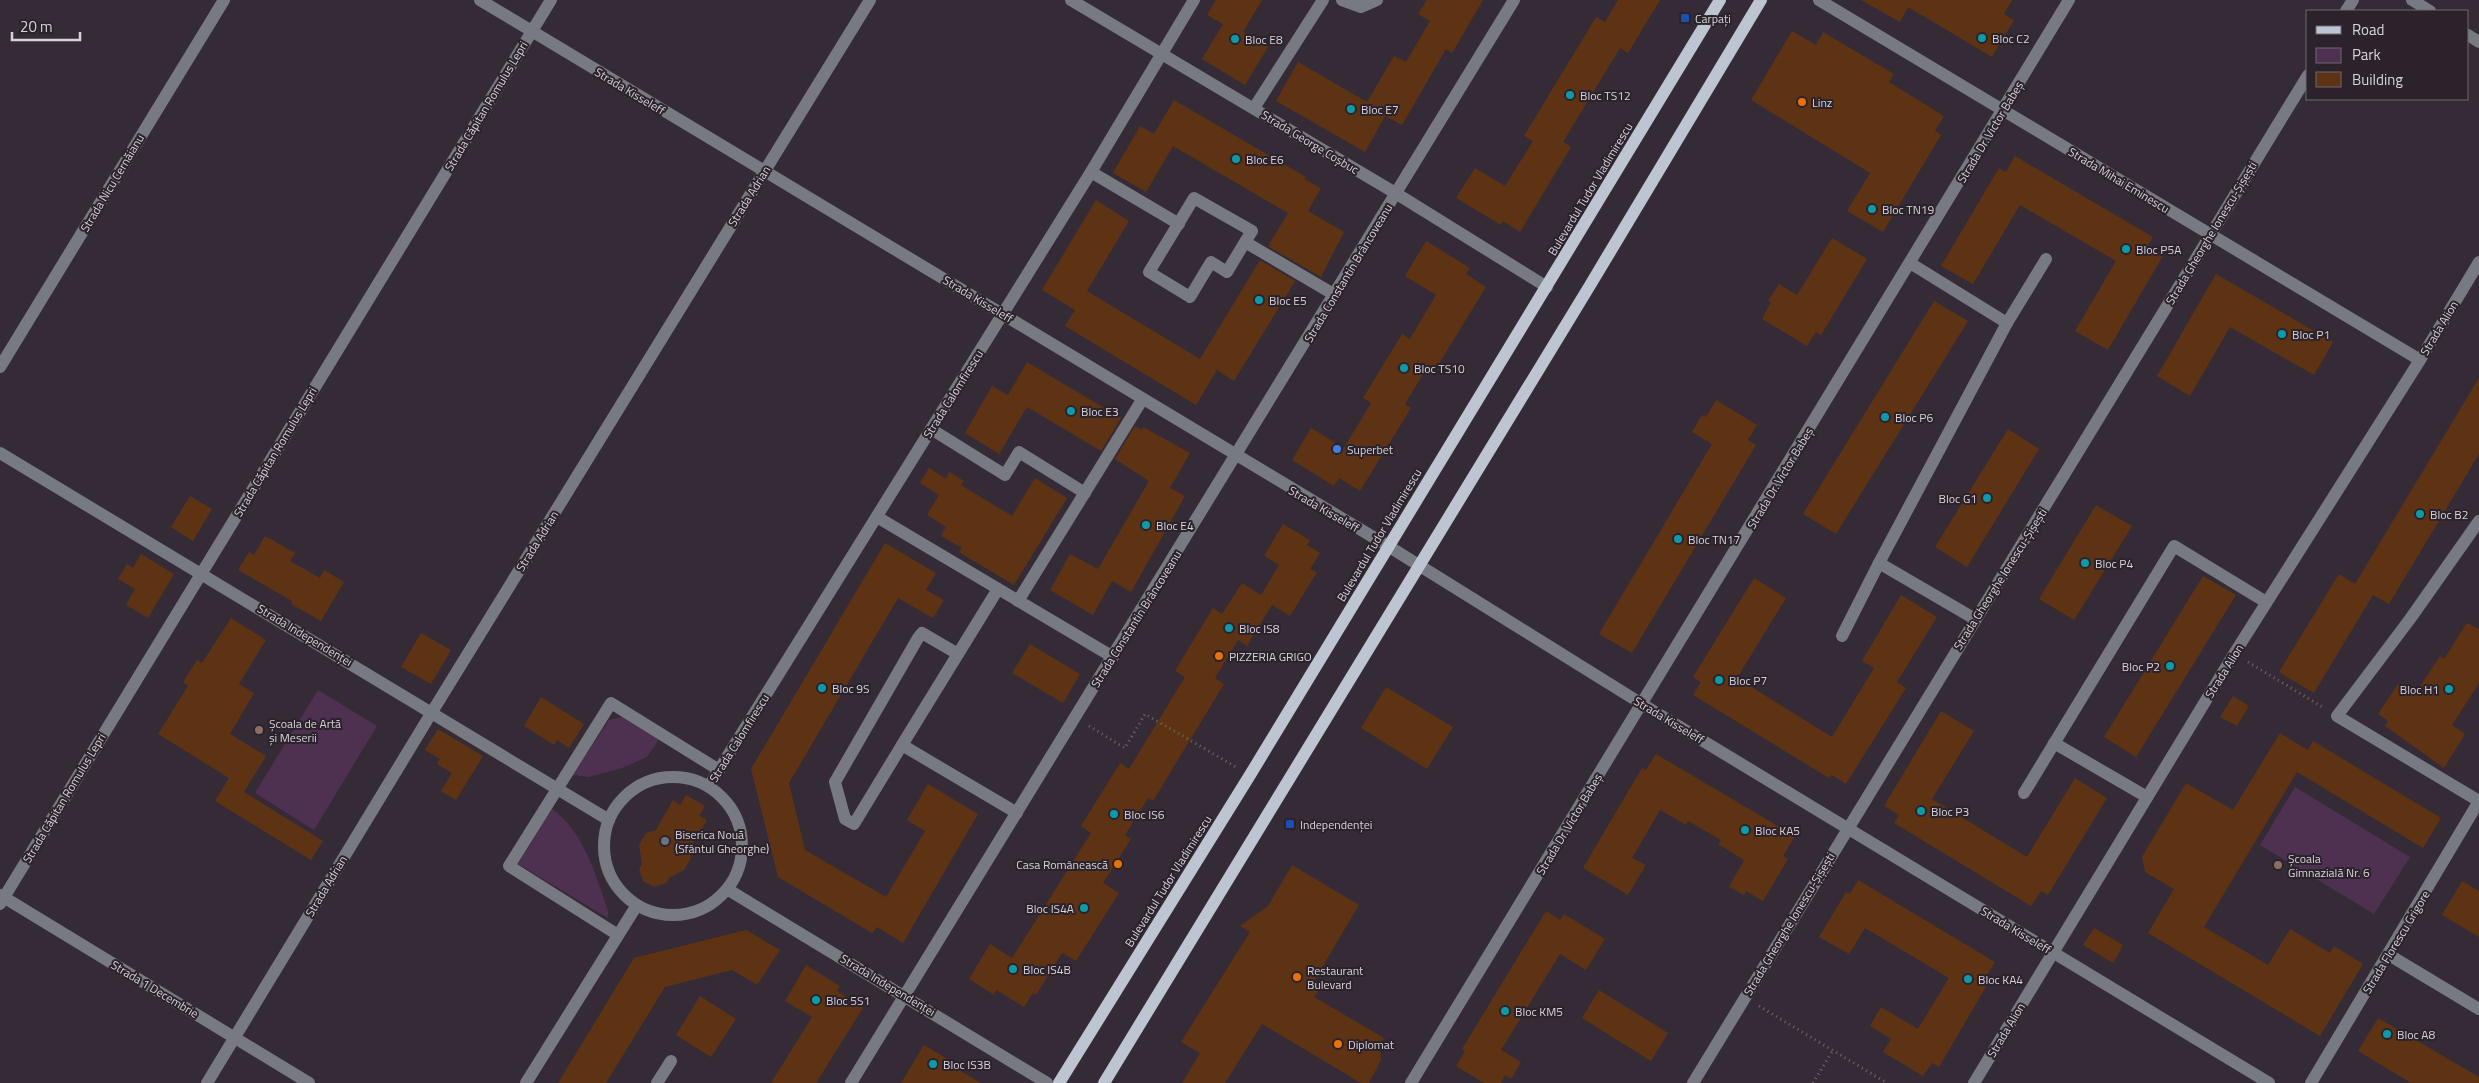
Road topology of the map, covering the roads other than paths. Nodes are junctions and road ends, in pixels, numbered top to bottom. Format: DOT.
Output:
graph roads {
  1 [pos="224,0"];
  2 [pos="480,0"];
  3 [pos="550,0"];
  4 [pos="870,0"];
  5 [pos="1070,0"];
  6 [pos="1194,0"];
  7 [pos="1323,0"];
  8 [pos="1342,0"];
  9 [pos="1377,0"];
  10 [pos="1514,0"];
  11 [pos="1720,0"];
  12 [pos="1761,0"];
  13 [pos="1819,0"];
  14 [pos="2069,0"];
  15 [pos="2412,0"];
  16 [pos="2428,10"];
  17 [pos="532,32"];
  18 [pos="1162,54"];
  19 [pos="2306,78"];
  20 [pos="1254,108"];
  21 [pos="2004,109"];
  22 [pos="765,171"];
  23 [pos="1091,172"];
  24 [pos="1396,194"];
  25 [pos="1179,224"];
  26 [pos="2210,236"];
  27 [pos="1245,242"];
  28 [pos="2046,259"];
  29 [pos="2479,262"];
  30 [pos="1910,263"];
  31 [pos="1547,287"];
  32 [pos="1336,295"];
  33 [pos="1003,314"];
  34 [pos="2008,323"];
  35 [pos="2420,360"];
  36 [pos="0,367"];
  37 [pos="1142,400"];
  38 [pos="931,429"];
  39 [pos="0,453"];
  40 [pos="1236,457"];
  41 [pos="1085,493"];
  42 [pos="877,517"];
  43 [pos="2479,521"];
  44 [pos="1388,546"];
  45 [pos="1879,564"];
  46 [pos="1418,566"];
  47 [pos="201,572"];
  48 [pos="998,589"];
  49 [pos="1018,601"];
  50 [pos="2266,602"];
  51 [pos="1975,619"];
  52 [pos="1842,636"];
  53 [pos="958,654"];
  54 [pos="1112,657"];
  55 [pos="1642,704"];
  56 [pos="432,712"];
  57 [pos="2054,743"];
  58 [pos="902,745"];
  59 [pos="719,770"];
  60 [pos="709,786"];
  61 [pos="557,788"];
  62 [pos="2024,793"];
  63 [pos="2147,797"];
  64 [pos="2479,801"];
  65 [pos="1016,813"];
  66 [pos="609,820"];
  67 [pos="1847,828"];
  68 [pos="727,889"];
  69 [pos="1,899"];
  70 [pos="637,905"];
  71 [pos="618,935"];
  72 [pos="2052,953"];
  73 [pos="2389,955"];
  74 [pos="905,995"];
  75 [pos="2479,1009"];
  76 [pos="235,1038"];
  77 [pos="671,1061"];
  78 [pos="207,1083"];
  79 [pos="310,1083"];
  80 [pos="526,1083"];
  81 [pos="657,1083"];
  82 [pos="851,1083"];
  83 [pos="1047,1083"];
  84 [pos="1059,1083"];
  85 [pos="1104,1083"];
  86 [pos="1411,1083"];
  87 [pos="1693,1083"];
  88 [pos="1974,1083"];
  89 [pos="2269,1083"];
  90 [pos="2311,1083"];
  1 -- 36 [label="street, Strada Nicu Cernăianu"];
  2 -- 17 [label="street, Strada Kisseleff"];
  3 -- 17 [label="street, Strada Căpitan Romulus Lepri"];
  4 -- 22 [label="street, Strada Adrian"];
  5 -- 18 [label="street, Strada George Coșbuc"];
  6 -- 18 [label="street, Strada Calomfirescu"];
  7 -- 20 [label="street"];
  8 -- 9 [label="street"];
  10 -- 24 [label="street, Strada Constantin Brâncoveanu"];
  11 -- 31 [label="main road, Bulevardul Tudor Vladimirescu"];
  12 -- 46 [label="main road"];
  13 -- 21 [label="street, Strada Mihai Eminescu"];
  14 -- 21 [label="street, Strada Dr. Victor Babeș"];
  15 -- 16 [label="street"];
  17 -- 22 [label="street, Strada Kisseleff"];
  17 -- 47 [label="street, Strada Căpitan Romulus Lepri"];
  18 -- 20 [label="street, Strada George Coșbuc"];
  18 -- 23 [label="street, Strada Calomfirescu"];
  19 -- 26 [label="street, Strada Gheorghe Ionescu-Șișești"];
  20 -- 24 [label="street, Strada George Coșbuc"];
  21 -- 26 [label="street, Strada Mihai Eminescu"];
  21 -- 30 [label="street, Strada Dr. Victor Babeș"];
  22 -- 33 [label="street, Strada Kisseleff"];
  22 -- 56 [label="street, Strada Adrian"];
  23 -- 25 [label="street"];
  23 -- 33 [label="street, Strada Calomfirescu"];
  24 -- 31 [label="street, Strada George Coșbuc"];
  24 -- 32 [label="street, Strada Constantin Brâncoveanu"];
  25 -- 27 [label="street"];
  25 -- 27 [label="street"];
  26 -- 35 [label="street, Strada Mihai Eminescu"];
  26 -- 51 [label="street, Strada Gheorghe Ionescu-Șișești"];
  27 -- 32 [label="street"];
  28 -- 34 [label="street"];
  29 -- 35 [label="street, Strada Alion"];
  30 -- 34 [label="street"];
  30 -- 55 [label="street, Strada Dr. Victor Babeș"];
  31 -- 44 [label="main road, Bulevardul Tudor Vladimirescu"];
  32 -- 40 [label="street, Strada Constantin Brâncoveanu"];
  33 -- 37 [label="street, Strada Kisseleff"];
  33 -- 38 [label="street, Strada Calomfirescu"];
  34 -- 45 [label="street"];
  35 -- 50 [label="street, Strada Alion"];
  37 -- 40 [label="street, Strada Kisseleff"];
  37 -- 41 [label="street"];
  38 -- 41 [label="street"];
  38 -- 42 [label="street, Strada Calomfirescu"];
  39 -- 47 [label="street, Strada Independenței"];
  40 -- 44 [label="street, Strada Kisseleff"];
  40 -- 54 [label="street, Strada Constantin Brâncoveanu"];
  41 -- 49 [label="street"];
  42 -- 48 [label="street"];
  42 -- 59 [label="street, Strada Calomfirescu"];
  43 -- 64 [label="street"];
  44 -- 46 [label="street, Strada Kisseleff"];
  44 -- 84 [label="main road, Bulevardul Tudor Vladimirescu"];
  45 -- 51 [label="street"];
  45 -- 52 [label="street"];
  46 -- 55 [label="street, Strada Kisseleff"];
  46 -- 85 [label="main road"];
  47 -- 56 [label="street, Strada Independenței"];
  47 -- 69 [label="street, Strada Căpitan Romulus Lepri"];
  48 -- 49 [label="street"];
  48 -- 53 [label="street"];
  49 -- 54 [label="street"];
  50 -- 57 [label="street"];
  50 -- 63 [label="street, Strada Alion"];
  51 -- 67 [label="street, Strada Gheorghe Ionescu-Șișești"];
  53 -- 58 [label="street"];
  53 -- 58 [label="street"];
  54 -- 65 [label="street, Strada Constantin Brâncoveanu"];
  55 -- 67 [label="street, Strada Kisseleff"];
  55 -- 86 [label="street, Strada Dr. Victor Babeș"];
  56 -- 61 [label="street, Strada Independenței"];
  56 -- 76 [label="street, Strada Adrian"];
  57 -- 62 [label="street"];
  57 -- 63 [label="street"];
  58 -- 65 [label="street"];
  59 -- 60 [label="street, Strada Calomfirescu"];
  59 -- 61 [label="street"];
  60 -- 66 [label="street"];
  60 -- 68 [label="street"];
  61 -- 66 [label="street, Strada Independenței"];
  61 -- 71 [label="street"];
  63 -- 72 [label="street, Strada Alion"];
  64 -- 73 [label="street, Strada Florescu Grigore"];
  65 -- 74 [label="street, Strada Constantin Brâncoveanu"];
  66 -- 70 [label="street"];
  67 -- 72 [label="street, Strada Kisseleff"];
  67 -- 87 [label="street, Strada Gheorghe Ionescu-Șișești"];
  68 -- 70 [label="street"];
  68 -- 74 [label="street, Strada Independenței"];
  69 -- 76 [label="street, Strada 1 Decembrie"];
  70 -- 71 [label="street"];
  71 -- 80 [label="street"];
  72 -- 88 [label="street, Strada Alion"];
  72 -- 89 [label="street, Strada Kisseleff"];
  73 -- 75 [label="street"];
  73 -- 90 [label="street, Strada Florescu Grigore"];
  74 -- 82 [label="street, Strada Constantin Brâncoveanu"];
  74 -- 83 [label="street, Strada Independenței"];
  76 -- 78 [label="street, Strada Adrian"];
  76 -- 79 [label="street, Strada 1 Decembrie"];
  77 -- 81 [label="street"];
}
